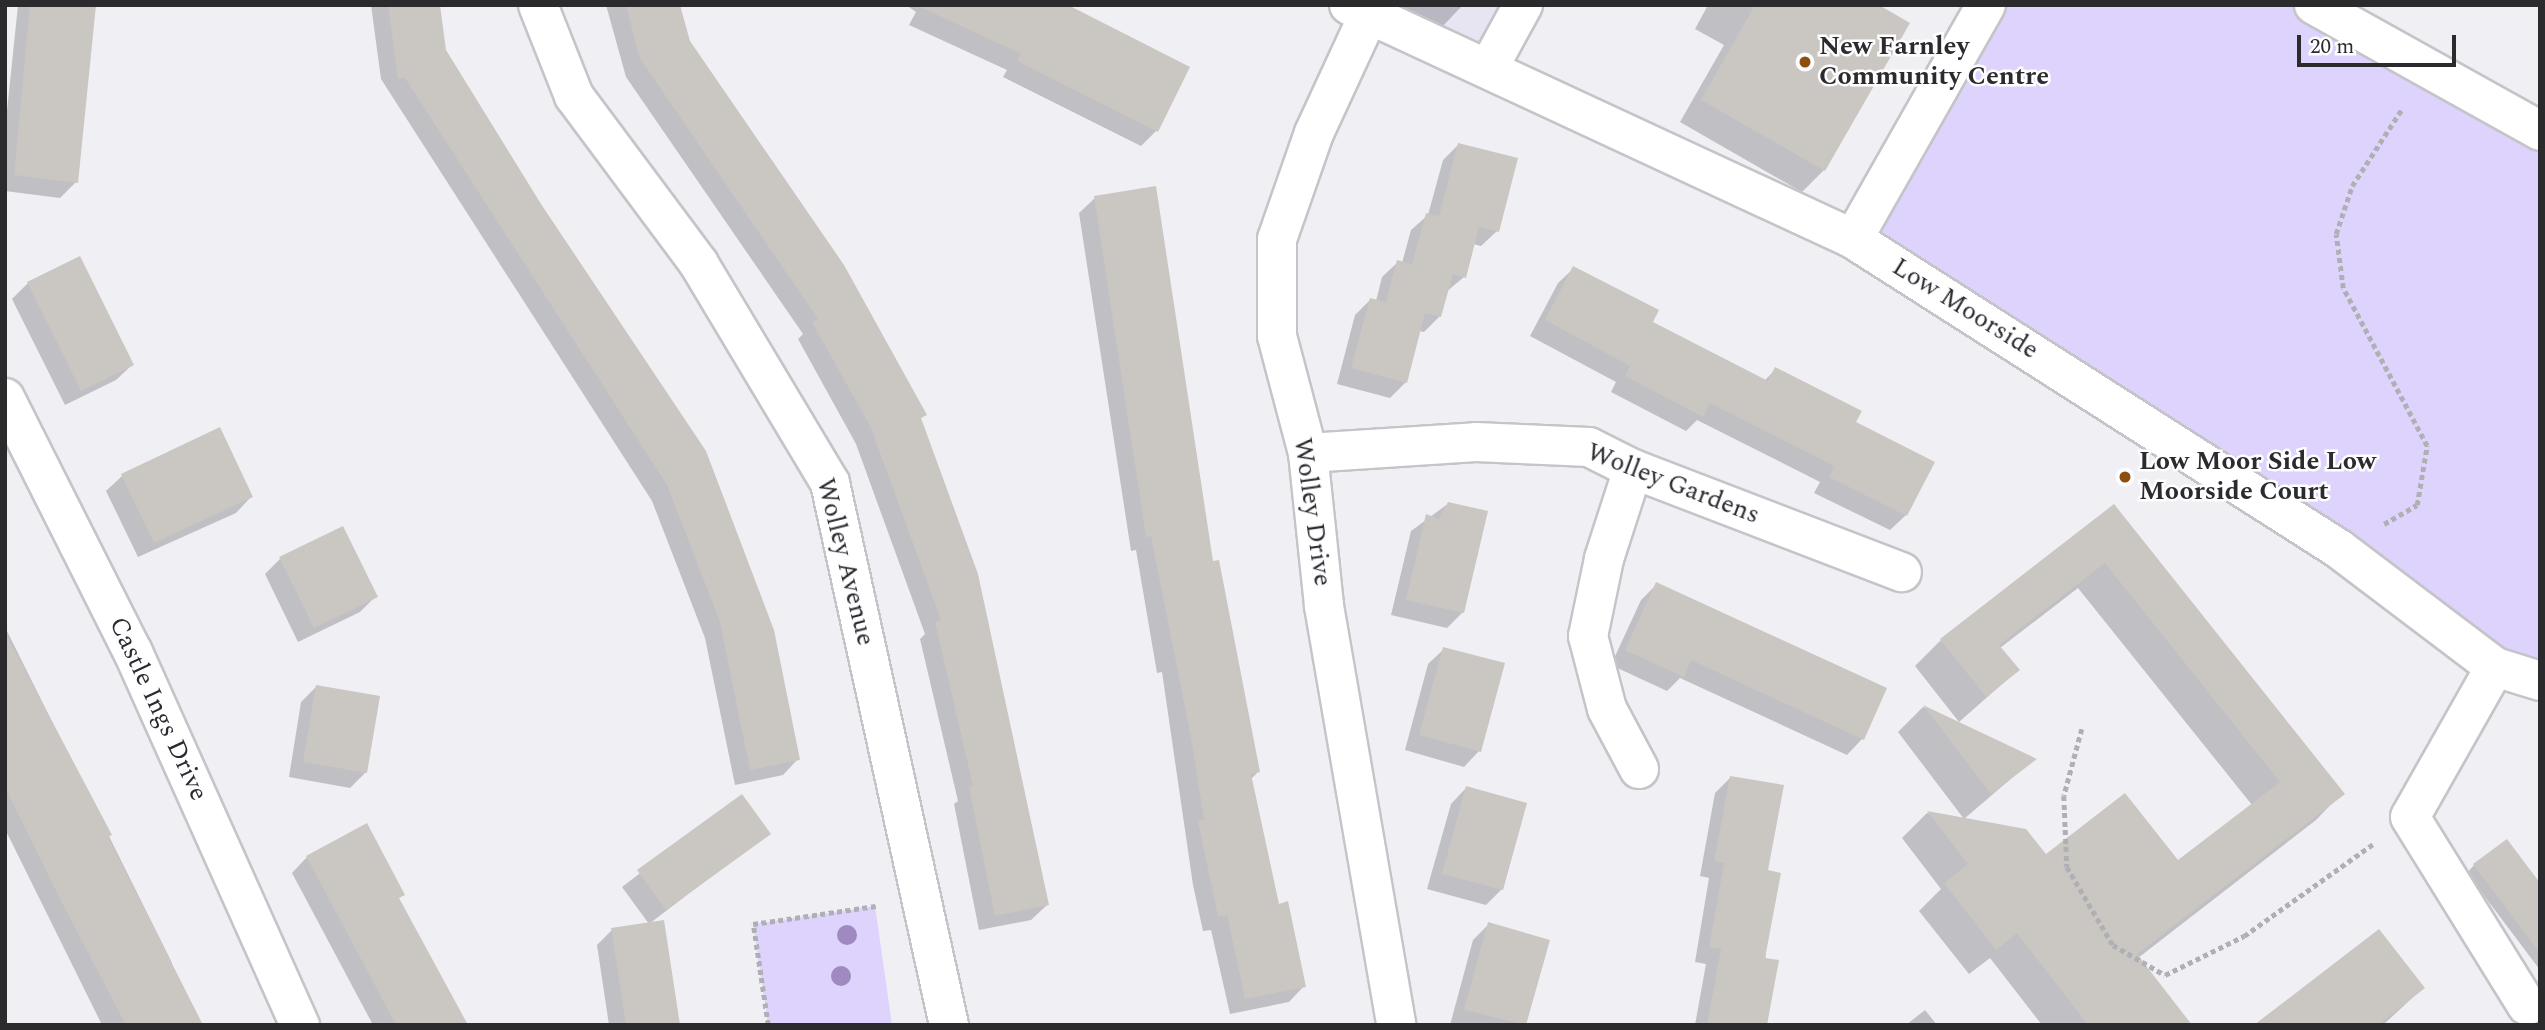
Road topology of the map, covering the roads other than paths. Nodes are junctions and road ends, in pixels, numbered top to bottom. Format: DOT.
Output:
graph roads {
  1 [pos="538,5"];
  2 [pos="1523,5"];
  3 [pos="1986,5"];
  4 [pos="2314,5"];
  5 [pos="1359,10"];
  6 [pos="1489,67"];
  7 [pos="2540,131"];
  8 [pos="1853,239"];
  9 [pos="5,398"];
  10 [pos="1308,453"];
  11 [pos="1633,469"];
  12 [pos="1902,572"];
  13 [pos="2495,667"];
  14 [pos="2540,681"];
  15 [pos="1639,769"];
  16 [pos="2527,1006"];
  17 [pos="300,1025"];
  18 [pos="949,1025"];
  19 [pos="1396,1025"];
  1 -- 18 [label="street, Wolley Avenue"];
  2 -- 6 [label="street"];
  3 -- 8 [label="street"];
  4 -- 7 [label="street"];
  5 -- 6 [label="street, Low Moorside"];
  5 -- 10 [label="street, Wolley Drive"];
  6 -- 8 [label="street, Low Moorside"];
  8 -- 13 [label="street, Low Moorside"];
  9 -- 17 [label="street, Castle Ings Drive"];
  10 -- 11 [label="street, Wolley Gardens"];
  10 -- 19 [label="street, Wolley Drive"];
  11 -- 12 [label="street, Wolley Gardens"];
  11 -- 15 [label="street"];
  13 -- 14 [label="street, Low Moorside"];
  13 -- 16 [label="street"];
}
